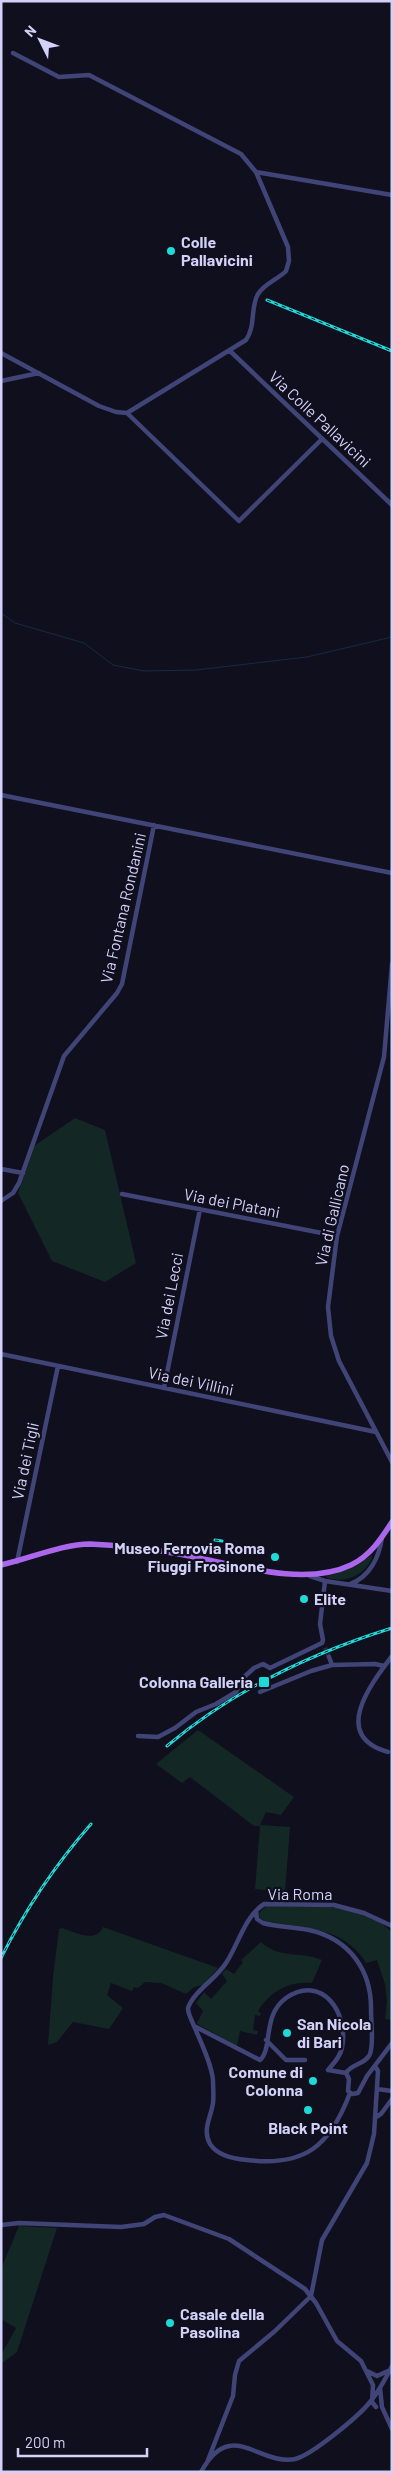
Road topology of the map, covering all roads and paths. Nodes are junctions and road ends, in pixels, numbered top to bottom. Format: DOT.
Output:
graph roads {
  1 [pos="13,53"];
  2 [pos="256,172"];
  3 [pos="392,195"];
  4 [pos="230,351"];
  5 [pos="1,353"];
  6 [pos="39,373"];
  7 [pos="1,381"];
  8 [pos="127,413"];
  9 [pos="322,439"];
  10 [pos="392,505"];
  11 [pos="1,795"];
  12 [pos="154,825"];
  13 [pos="392,873"];
  14 [pos="392,964"];
  15 [pos="1,1169"];
  16 [pos="22,1173"];
  17 [pos="122,1194"];
  18 [pos="1,1201"];
  19 [pos="200,1209"];
  20 [pos="337,1236"];
  21 [pos="1,1354"];
  22 [pos="58,1366"];
  23 [pos="164,1388"];
  24 [pos="376,1432"];
  25 [pos="392,1462"];
  26 [pos="390,1525"];
  27 [pos="383,1536"];
  28 [pos="17,1562"];
  29 [pos="1,1565"];
  30 [pos="307,1575"];
  31 [pos="325,1580"];
  32 [pos="349,1584"];
  33 [pos="392,1591"];
  34 [pos="323,1642"];
  35 [pos="325,1648"];
  36 [pos="392,1656"];
  37 [pos="329,1657"];
  38 [pos="332,1665"];
  39 [pos="384,1666"];
  40 [pos="260,1692"];
  41 [pos="138,1736"];
  42 [pos="388,1752"];
  43 [pos="256,1911"];
  44 [pos="392,1926"];
  45 [pos="194,2026"];
  46 [pos="266,2040"];
  47 [pos="392,2043"];
  48 [pos="305,2060"];
  49 [pos="375,2066"];
  50 [pos="346,2073"];
  51 [pos="377,2090"];
  52 [pos="389,2091"];
  53 [pos="351,2094"];
  54 [pos="392,2099"];
  55 [pos="376,2117"];
  56 [pos="1,2225"];
  57 [pos="311,2296"];
  58 [pos="392,2366"];
  59 [pos="365,2369"];
  60 [pos="380,2387"];
  61 [pos="373,2398"];
  62 [pos="381,2401"];
  63 [pos="376,2406"];
  64 [pos="361,2411"];
  65 [pos="386,2418"];
  66 [pos="392,2429"];
  67 [pos="208,2460"];
  68 [pos="201,2472"];
  1 -- 2 [label="street"];
  2 -- 3 [label="street"];
  2 -- 4 [label="street"];
  4 -- 8 [label="street"];
  4 -- 9 [label="street, Via Colle Pallavicini"];
  5 -- 6 [label="street"];
  6 -- 7 [label="street"];
  6 -- 8 [label="street"];
  8 -- 9 [label="street"];
  9 -- 10 [label="street, Via Colle Pallavicini"];
  11 -- 12 [label="street"];
  12 -- 13 [label="street"];
  12 -- 16 [label="street, Via Fontana Rondanini"];
  14 -- 20 [label="street, Via di Gallicano"];
  15 -- 16 [label="street"];
  16 -- 18 [label="street, Via Fontana Rondanini"];
  17 -- 19 [label="street, Via dei Platani"];
  19 -- 20 [label="street, Via dei Platani"];
  19 -- 23 [label="street, Via dei Lecci"];
  20 -- 24 [label="street, Via di Gallicano"];
  21 -- 22 [label="street, Via dei Villini"];
  22 -- 23 [label="street, Via dei Villini"];
  22 -- 28 [label="street, Via dei Tigli"];
  23 -- 24 [label="street, Via dei Villini"];
  24 -- 25 [label="street, Via di Gallicano"];
  26 -- 27 [label="main road"];
  27 -- 30 [label="main road"];
  27 -- 32 [label="street"];
  28 -- 29 [label="main road"];
  28 -- 30 [label="main road"];
  30 -- 31 [label="street"];
  31 -- 32 [label="street"];
  31 -- 34 [label="street"];
  32 -- 33 [label="street"];
  34 -- 35 [label="street"];
  34 -- 41 [label="street"];
  36 -- 39 [label="street"];
  37 -- 38 [label="street"];
  38 -- 39 [label="street"];
  38 -- 40 [label="street"];
  39 -- 42 [label="street"];
  43 -- 44 [label="street, Via Roma"];
  43 -- 45 [label="street"];
  43 -- 50 [label="street, Via Roma"];
  45 -- 46 [label="street"];
  45 -- 53 [label="street"];
  46 -- 48 [label="street"];
  46 -- 50 [label="street"];
  47 -- 49 [label="street"];
  49 -- 51 [label="street"];
  49 -- 53 [label="street"];
  50 -- 53 [label="street"];
  51 -- 52 [label="street"];
  51 -- 55 [label="street"];
  54 -- 55 [label="street"];
  55 -- 57 [label="street"];
  56 -- 57 [label="street"];
  57 -- 59 [label="street"];
  57 -- 67 [label="street"];
  58 -- 59 [label="street"];
  58 -- 60 [label="street"];
  59 -- 61 [label="street"];
  60 -- 61 [label="street"];
  60 -- 62 [label="street"];
  61 -- 62 [label="street"];
  61 -- 63 [label="street"];
  61 -- 64 [label="street"];
  62 -- 65 [label="street"];
  63 -- 64 [label="street"];
  63 -- 65 [label="street"];
  64 -- 67 [label="street"];
  65 -- 66 [label="street"];
  67 -- 68 [label="street"];
}
